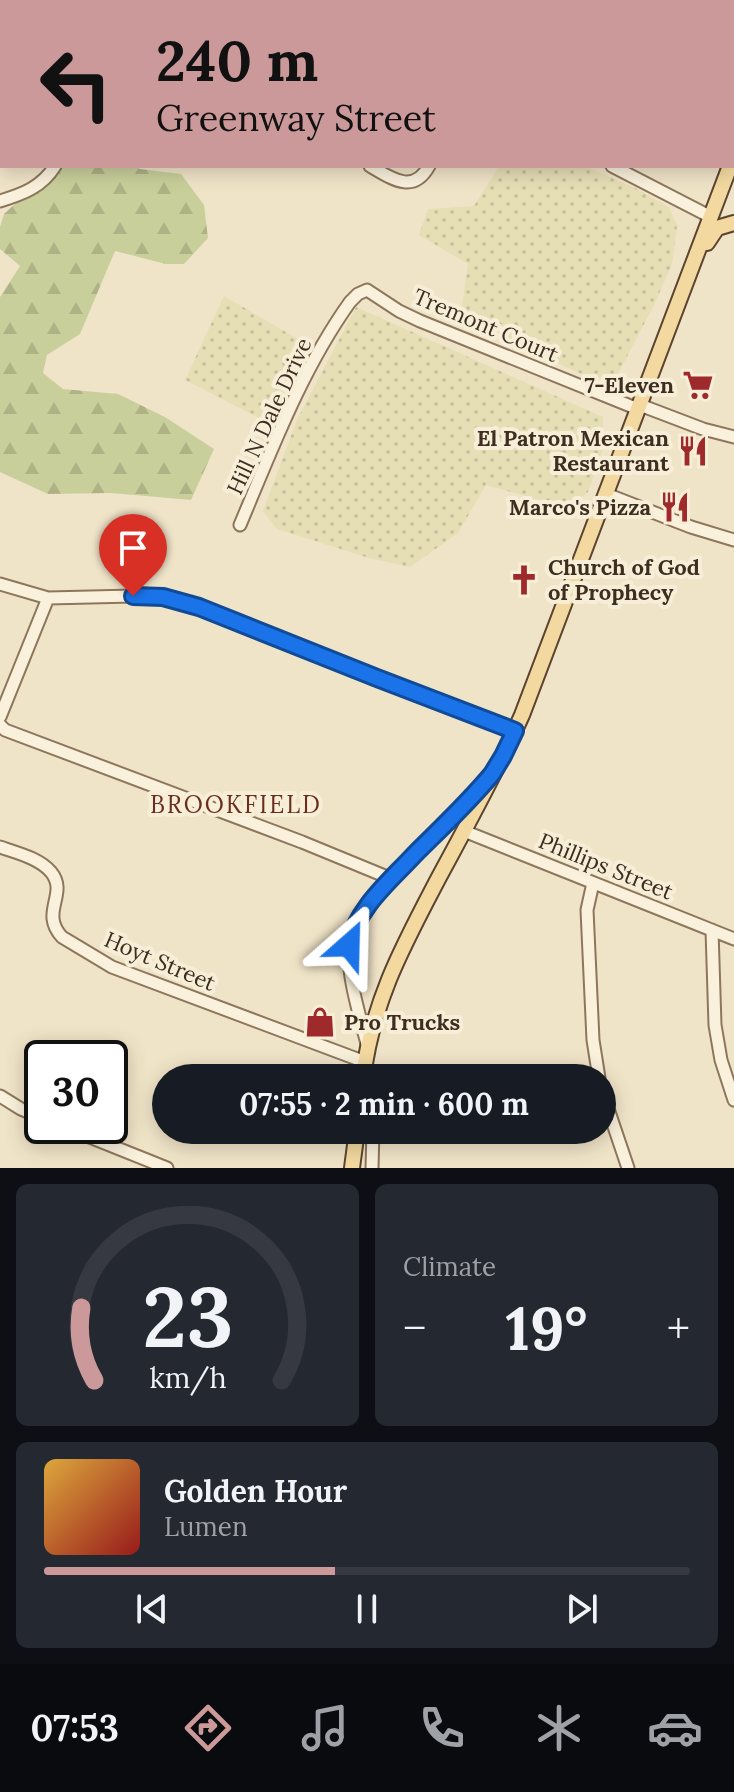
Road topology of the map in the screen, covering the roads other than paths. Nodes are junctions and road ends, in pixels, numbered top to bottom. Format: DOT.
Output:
graph roads {
  1 [pos="53,168"];
  2 [pos="374,168"];
  3 [pos="428,168"];
  4 [pos="616,168"];
  5 [pos="730,168"];
  6 [pos="731,168"];
  7 [pos="0,201"];
  8 [pos="711,217"];
  9 [pos="734,222"];
  10 [pos="691,272"];
  11 [pos="367,290"];
  12 [pos="639,407"];
  13 [pos="734,437"];
  14 [pos="606,494"];
  15 [pos="240,525"];
  16 [pos="734,540"];
  17 [pos="0,584"];
  18 [pos="48,598"];
  19 [pos="0,717"];
  20 [pos="0,725"];
  21 [pos="515,731"];
  22 [pos="503,756"];
  23 [pos="464,831"];
  24 [pos="0,847"];
  25 [pos="392,879"];
  26 [pos="593,883"];
  27 [pos="712,930"];
  28 [pos="734,939"];
  29 [pos="368,1045"];
  30 [pos="365,1062"];
  31 [pos="597,1064"];
  32 [pos="0,1096"];
  33 [pos="734,1100"];
  34 [pos="24,1110"];
  35 [pos="616,1132"];
  36 [pos="107,1144"];
  37 [pos="355,1144"];
  38 [pos="373,1144"];
  39 [pos="167,1168"];
  40 [pos="352,1168"];
  41 [pos="372,1168"];
  42 [pos="628,1168"];
  1 -- 7 [label="street"];
  2 -- 3 [label="street"];
  4 -- 8 [label="street"];
  5 -- 8 [label="main road"];
  6 -- 9 [label="main road"];
  8 -- 10 [label="main road"];
  9 -- 10 [label="main road"];
  10 -- 12 [label="main road"];
  11 -- 12 [label="street, Tremont Court"];
  11 -- 15 [label="street, Hill N Dale Drive"];
  12 -- 13 [label="street, Tremont Court"];
  12 -- 14 [label="main road"];
  14 -- 16 [label="street"];
  14 -- 21 [label="main road"];
  17 -- 18 [label="street"];
  18 -- 19 [label="street"];
  18 -- 21 [label="street"];
  20 -- 25 [label="street"];
  21 -- 22 [label="main road"];
  22 -- 23 [label="main road"];
  22 -- 25 [label="street"];
  23 -- 26 [label="street, Phillips Street"];
  23 -- 29 [label="main road"];
  24 -- 30 [label="street, Hoyt Street"];
  25 -- 29 [label="street"];
  26 -- 27 [label="street, Phillips Street"];
  26 -- 31 [label="street"];
  27 -- 28 [label="street, Phillips Street"];
  27 -- 33 [label="street"];
  29 -- 30 [label="main road"];
  32 -- 34 [label="street"];
  35 -- 42 [label="street"];
  36 -- 39 [label="street"];
  37 -- 40 [label="main road"];
  38 -- 41 [label="street"];
}
